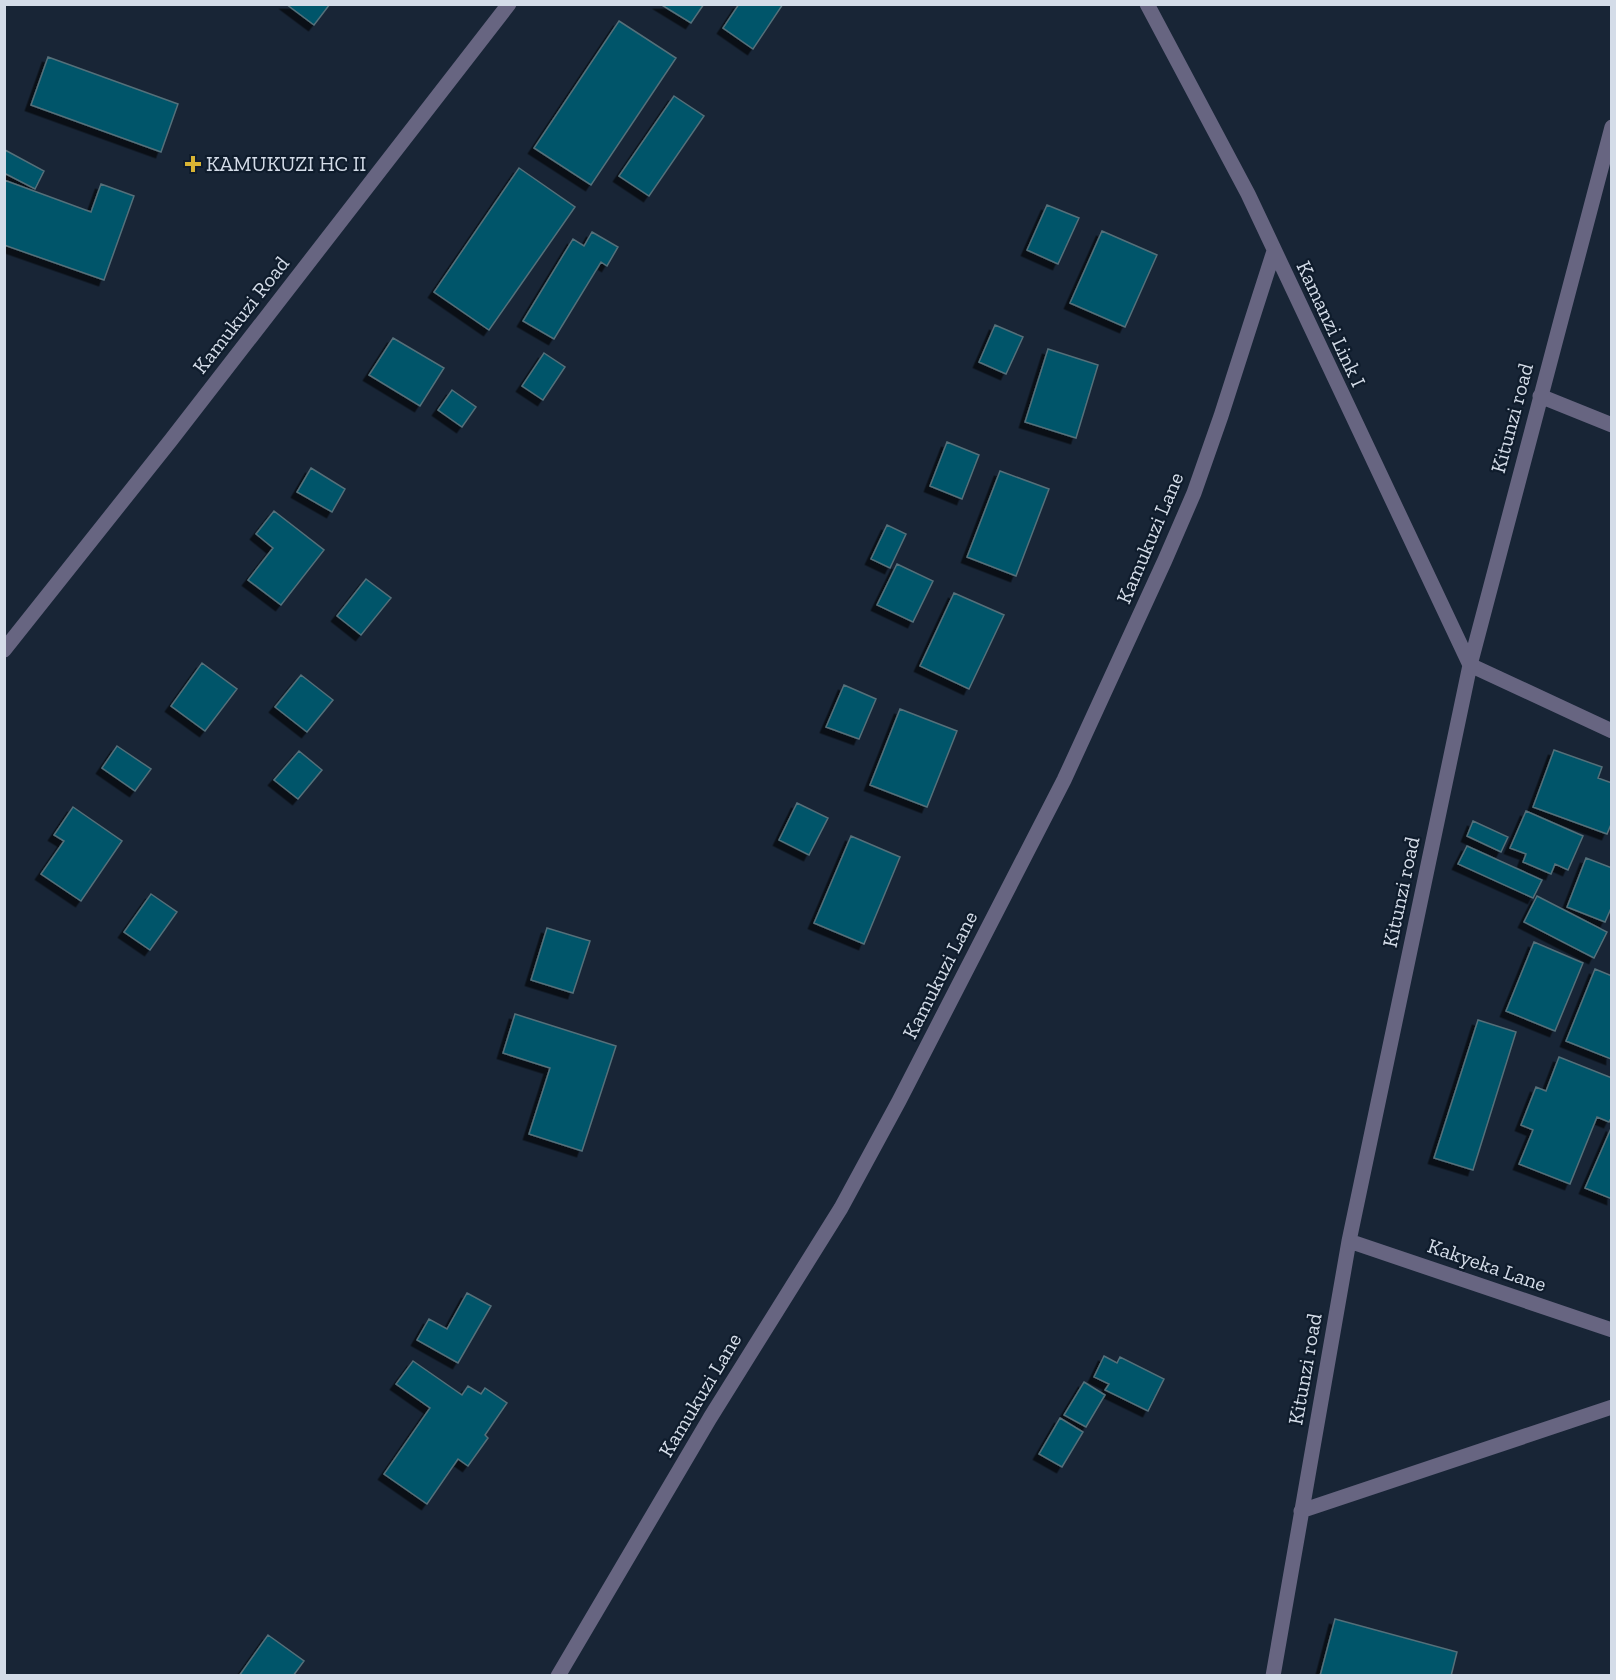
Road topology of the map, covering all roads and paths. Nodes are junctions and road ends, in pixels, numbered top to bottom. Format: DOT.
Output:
graph roads {
  1 [pos="509,4"];
  2 [pos="1147,4"];
  3 [pos="1611,127"];
  4 [pos="1274,251"];
  5 [pos="1540,396"];
  6 [pos="1611,425"];
  7 [pos="4,650"];
  8 [pos="1470,665"];
  9 [pos="1611,731"];
  10 [pos="1348,1241"];
  11 [pos="1611,1330"];
  12 [pos="1611,1407"];
  13 [pos="1301,1511"];
  14 [pos="558,1676"];
  15 [pos="1273,1676"];
  1 -- 7 [label="street, Kamukuzi Road"];
  2 -- 4 [label="street, Kamanzi Link I"];
  3 -- 5 [label="street, Kitunzi road"];
  4 -- 8 [label="street, Kamanzi Link I"];
  4 -- 14 [label="street, Kamukuzi Lane"];
  5 -- 6 [label="street"];
  5 -- 8 [label="street, Kitunzi road"];
  8 -- 9 [label="street"];
  8 -- 10 [label="street, Kitunzi road"];
  10 -- 11 [label="street, Kakyeka Lane"];
  10 -- 13 [label="street, Kitunzi road"];
  12 -- 13 [label="street"];
  13 -- 15 [label="street, Kitunzi road"];
}
